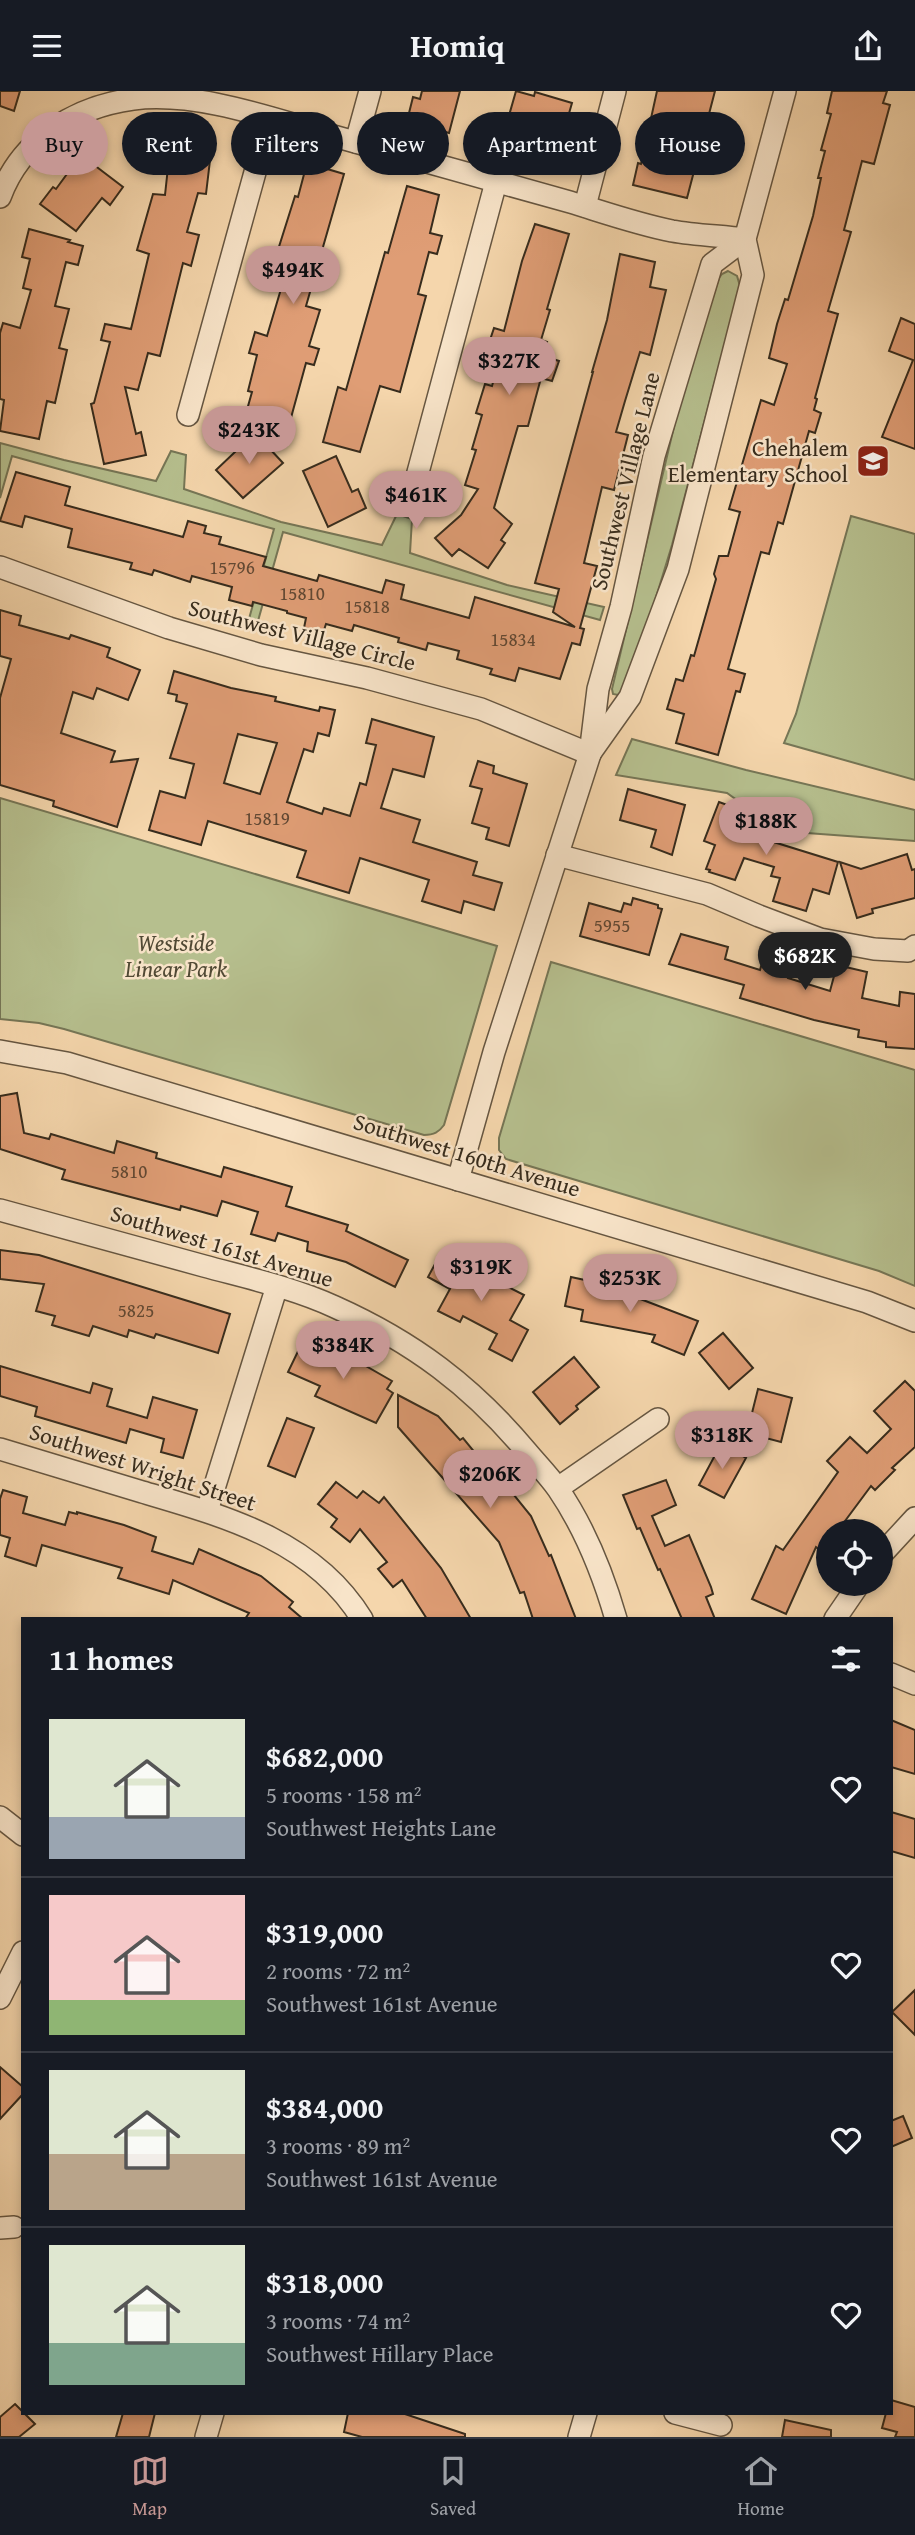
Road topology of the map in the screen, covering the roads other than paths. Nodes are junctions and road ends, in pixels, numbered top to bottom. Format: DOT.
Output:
graph roads {
  1 [pos="370,91"];
  2 [pos="615,91"];
  3 [pos="785,91"];
  4 [pos="158,95"];
  5 [pos="244,112"];
  6 [pos="343,138"];
  7 [pos="356,142"];
  8 [pos="254,175"];
  9 [pos="496,182"];
  10 [pos="0,197"];
  11 [pos="584,207"];
  12 [pos="745,239"];
  13 [pos="188,415"];
  14 [pos="417,477"];
  15 [pos="0,567"];
  16 [pos="590,754"];
  17 [pos="557,855"];
  18 [pos="915,946"];
  19 [pos="0,1051"];
  20 [pos="457,1180"];
  21 [pos="0,1210"];
  22 [pos="277,1286"];
  23 [pos="915,1321"];
  24 [pos="658,1419"];
  25 [pos="0,1449"];
  26 [pos="558,1488"];
  27 [pos="206,1511"];
  28 [pos="915,1518"];
  29 [pos="893,1542"];
  30 [pos="851,1596"];
  31 [pos="360,1617"];
  32 [pos="615,1617"];
  33 [pos="836,1617"];
  34 [pos="893,1675"];
  35 [pos="915,1684"];
  36 [pos="0,1817"];
  37 [pos="21,1833"];
  38 [pos="21,1956"];
  39 [pos="0,1998"];
  40 [pos="212,2415"];
  41 [pos="585,2415"];
  42 [pos="683,2415"];
  43 [pos="721,2425"];
  44 [pos="206,2437"];
  45 [pos="579,2437"];
  1 -- 7 [label="street"];
  2 -- 11 [label="street"];
  3 -- 12 [label="street, Southwest Village Lane"];
  4 -- 5 [label="street"];
  4 -- 10 [label="street"];
  6 -- 7 [label="street"];
  7 -- 9 [label="street"];
  8 -- 13 [label="street"];
  9 -- 11 [label="street"];
  9 -- 14 [label="street"];
  11 -- 12 [label="street"];
  12 -- 16 [label="street, Southwest Village Lane"];
  12 -- 16 [label="street, Southwest Village Lane"];
  15 -- 16 [label="street, Southwest Village Circle"];
  16 -- 17 [label="street, Southwest Village Lane"];
  17 -- 18 [label="street"];
  17 -- 20 [label="street, Southwest Village Lane"];
  19 -- 20 [label="street, Southwest 160th Avenue"];
  20 -- 23 [label="street, Southwest 160th Avenue"];
  21 -- 22 [label="street, Southwest 161st Avenue"];
  22 -- 26 [label="street, Southwest 161st Avenue"];
  22 -- 27 [label="street"];
  24 -- 26 [label="street"];
  25 -- 27 [label="street, Southwest Wright Street"];
  26 -- 32 [label="street, Southwest 161st Avenue"];
  27 -- 31 [label="street, Southwest Wright Street"];
  28 -- 29 [label="street"];
  30 -- 33 [label="street"];
  34 -- 35 [label="street"];
  36 -- 37 [label="street"];
  38 -- 39 [label="street"];
  40 -- 44 [label="street"];
  41 -- 45 [label="street"];
  42 -- 43 [label="street"];
}
